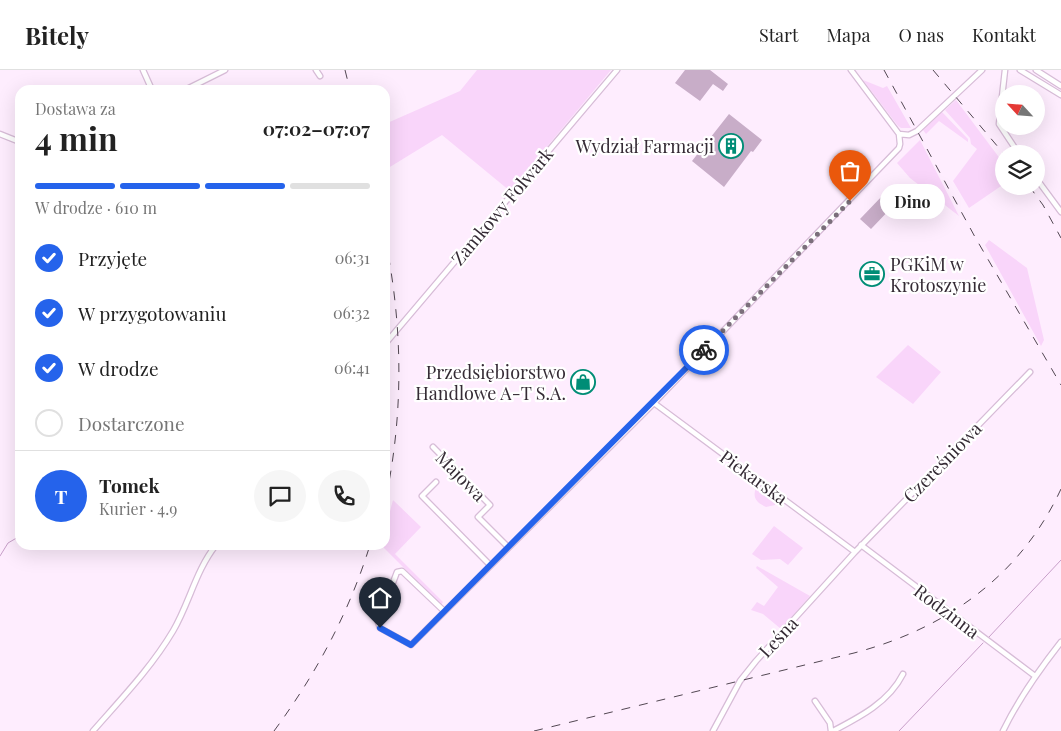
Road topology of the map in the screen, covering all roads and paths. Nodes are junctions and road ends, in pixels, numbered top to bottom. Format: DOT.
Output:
graph roads {
  1 [pos="143,70"];
  2 [pos="225,70"];
  3 [pos="316,70"];
  4 [pos="617,70"];
  5 [pos="851,70"];
  6 [pos="982,70"];
  7 [pos="1005,70"];
  8 [pos="1020,70"];
  9 [pos="1036,70"];
  10 [pos="320,76"];
  11 [pos="150,85"];
  12 [pos="195,85"];
  13 [pos="1061,86"];
  14 [pos="1061,95"];
  15 [pos="0,134"];
  16 [pos="899,134"];
  17 [pos="15,140"];
  18 [pos="1013,145"];
  19 [pos="1045,190"];
  20 [pos="1061,212"];
  21 [pos="390,338"];
  22 [pos="1030,372"];
  23 [pos="654,403"];
  24 [pos="433,447"];
  25 [pos="436,482"];
  26 [pos="861,545"];
  27 [pos="508,547"];
  28 [pos="213,550"];
  29 [pos="855,552"];
  30 [pos="490,565"];
  31 [pos="444,611"];
  32 [pos="1061,642"];
  33 [pos="903,674"];
  34 [pos="1034,676"];
  35 [pos="815,701"];
  36 [pos="93,731"];
  37 [pos="713,731"];
  38 [pos="832,731"];
  39 [pos="1003,731"];
  1 -- 11 [label="street"];
  2 -- 12 [label="street"];
  3 -- 10 [label="street"];
  4 -- 21 [label="street, Zamkowy Folwark"];
  5 -- 16 [label="street"];
  6 -- 16 [label="street"];
  7 -- 18 [label="street"];
  8 -- 14 [label="street"];
  9 -- 13 [label="street"];
  15 -- 17 [label="street"];
  16 -- 23 [label="street"];
  19 -- 20 [label="street"];
  22 -- 26 [label="street, Czereśniowa"];
  23 -- 27 [label="street"];
  23 -- 29 [label="street, Piekarska"];
  24 -- 27 [label="street, Majowa"];
  25 -- 30 [label="street"];
  26 -- 29 [label="street, Czereśniowa"];
  26 -- 34 [label="street, Rodzinna"];
  27 -- 30 [label="street"];
  28 -- 36 [label="street"];
  29 -- 37 [label="street, Leśna"];
  30 -- 31 [label="street"];
  31 -- 31 [label="street"];
  32 -- 34 [label="street"];
  33 -- 38 [label="street"];
  34 -- 39 [label="street"];
  35 -- 38 [label="street"];
}
